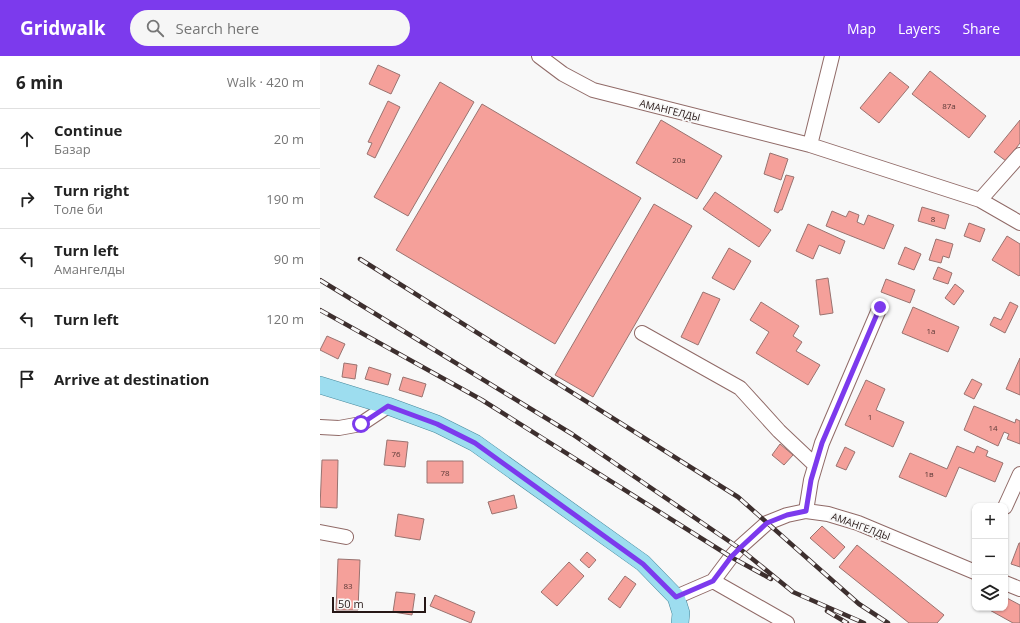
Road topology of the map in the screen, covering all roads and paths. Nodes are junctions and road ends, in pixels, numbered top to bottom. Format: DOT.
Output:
graph roads {
  1 [pos="539,56"];
  2 [pos="832,56"];
  3 [pos="810,146"];
  4 [pos="1020,155"];
  5 [pos="980,200"];
  6 [pos="1020,223"];
  7 [pos="880,307"];
  8 [pos="642,333"];
  9 [pos="320,385"];
  10 [pos="388,406"];
  11 [pos="320,427"];
  12 [pos="815,465"];
  13 [pos="1020,474"];
  14 [pos="1007,503"];
  15 [pos="806,511"];
  16 [pos="320,532"];
  17 [pos="346,538"];
  18 [pos="972,571"];
  19 [pos="713,581"];
  20 [pos="1008,585"];
  21 [pos="1020,589"];
  22 [pos="676,597"];
  23 [pos="680,623"];
  24 [pos="787,623"];
  1 -- 3 [label="street, АМАНГЕЛДЫ"];
  2 -- 3 [label="street"];
  3 -- 5 [label="street, АМАНГЕЛДЫ"];
  4 -- 5 [label="street"];
  5 -- 6 [label="street, АМАНГЕЛДЫ"];
  7 -- 12 [label="street"];
  8 -- 12 [label="street"];
  9 -- 10 [label="main road"];
  10 -- 11 [label="street"];
  10 -- 22 [label="main road"];
  12 -- 15 [label="street"];
  13 -- 14 [label="street"];
  15 -- 18 [label="street, АМАНГЕЛДЫ"];
  15 -- 19 [label="street, АМАНГЕЛДЫ"];
  16 -- 17 [label="street"];
  19 -- 22 [label="street, АМАНГЕЛДЫ"];
  19 -- 24 [label="street"];
  20 -- 21 [label="street"];
  22 -- 23 [label="main road"];
}
